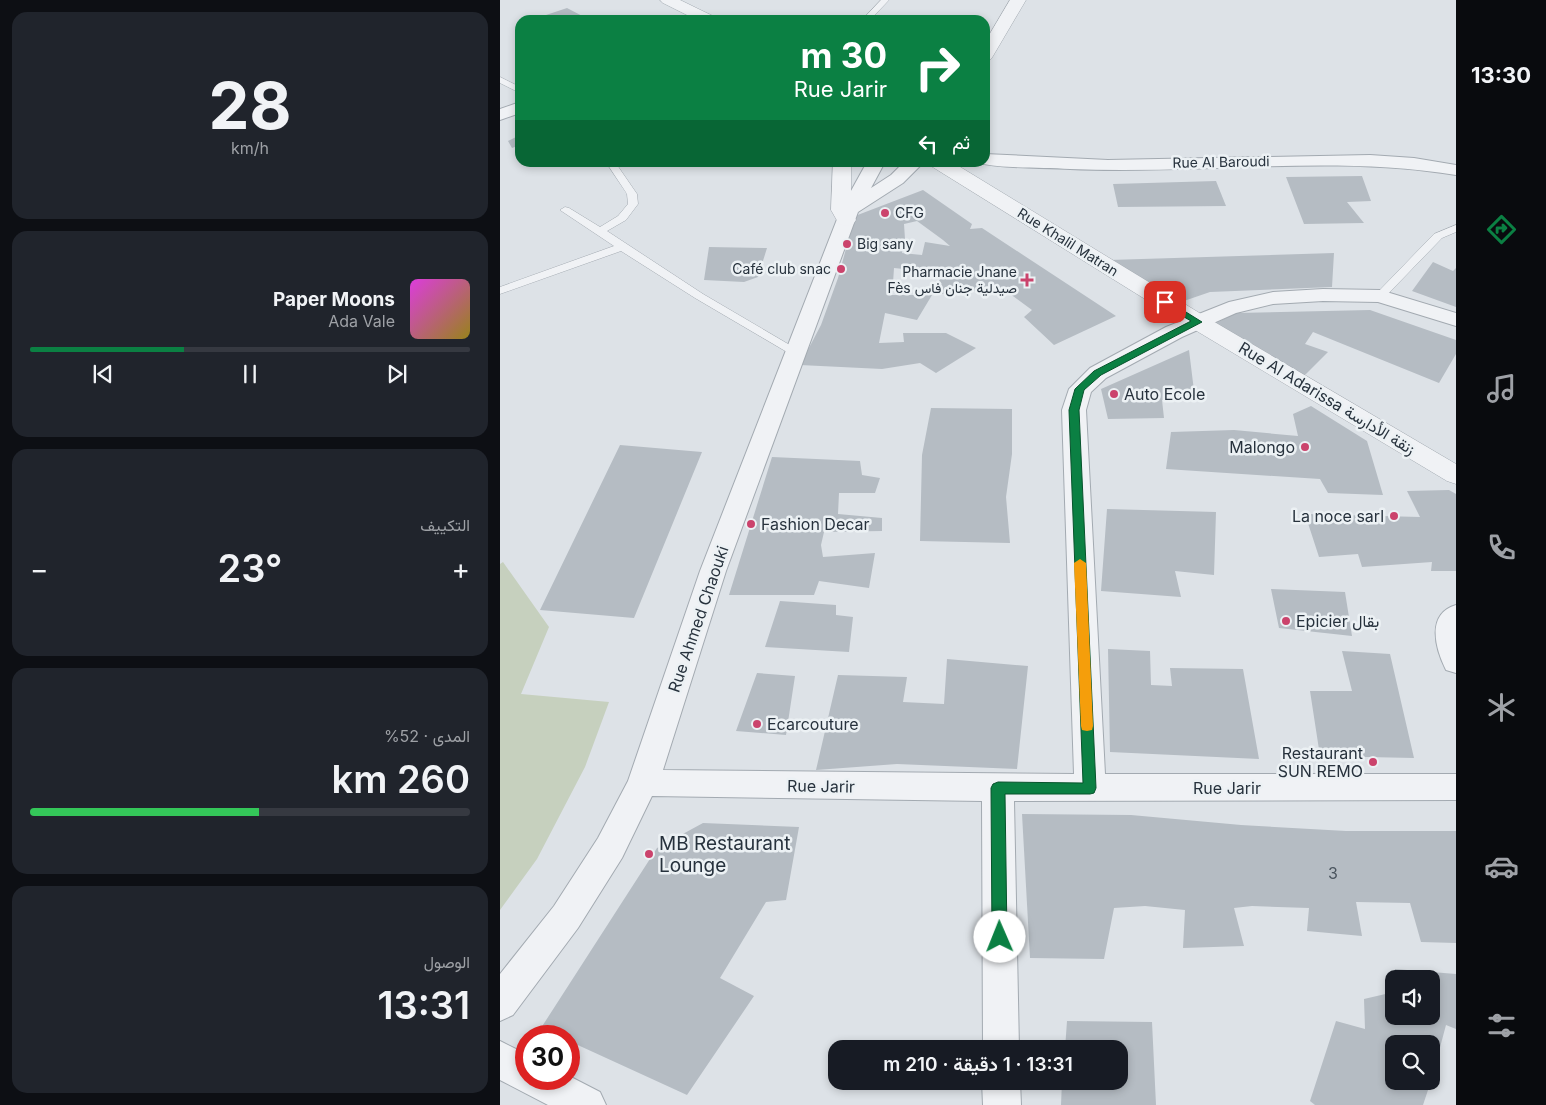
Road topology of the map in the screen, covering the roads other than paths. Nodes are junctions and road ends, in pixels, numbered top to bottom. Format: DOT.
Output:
graph roads {
  1 [pos="668,0"];
  2 [pos="885,0"];
  3 [pos="1018,0"];
  4 [pos="699,15"];
  5 [pos="871,15"];
  6 [pos="990,48"];
  7 [pos="500,80"];
  8 [pos="515,88"];
  9 [pos="515,109"];
  10 [pos="500,115"];
  11 [pos="990,159"];
  12 [pos="613,167"];
  13 [pos="842,167"];
  14 [pos="873,167"];
  15 [pos="910,167"];
  16 [pos="946,167"];
  17 [pos="1456,170"];
  18 [pos="565,210"];
  19 [pos="848,215"];
  20 [pos="1456,228"];
  21 [pos="600,231"];
  22 [pos="622,248"];
  23 [pos="500,291"];
  24 [pos="1380,296"];
  25 [pos="1456,320"];
  26 [pos="1198,322"];
  27 [pos="796,352"];
  28 [pos="1456,475"];
  29 [pos="1456,615"];
  30 [pos="1456,662"];
  31 [pos="643,784"];
  32 [pos="1456,787"];
  33 [pos="998,788"];
  34 [pos="1090,788"];
  35 [pos="500,1003"];
  36 [pos="1001,1040"];
  37 [pos="500,1060"];
  38 [pos="515,1068"];
  39 [pos="558,1090"];
  40 [pos="1001,1090"];
  41 [pos="587,1105"];
  42 [pos="1002,1105"];
  1 -- 4 [label="street"];
  2 -- 5 [label="lane"];
  3 -- 6 [label="street"];
  7 -- 8 [label="lane"];
  9 -- 10 [label="street"];
  11 -- 17 [label="street, Rue Al Baroudi"];
  12 -- 21 [label="lane"];
  13 -- 19 [label="street"];
  14 -- 19 [label="street, Rue Ahmed Chaouki"];
  15 -- 19 [label="street"];
  16 -- 26 [label="street, Rue Khalil Matran"];
  18 -- 21 [label="lane"];
  19 -- 27 [label="street, Rue Ahmed Chaouki"];
  20 -- 24 [label="lane"];
  21 -- 22 [label="lane"];
  22 -- 23 [label="lane"];
  22 -- 27 [label="lane"];
  24 -- 25 [label="street"];
  24 -- 26 [label="street"];
  26 -- 28 [label="street, Rue Al Adarissa زنقة الأدارسة"];
  26 -- 34 [label="street"];
  27 -- 31 [label="street, Rue Ahmed Chaouki"];
  29 -- 30 [label="street"];
  31 -- 33 [label="street, Rue Jarir"];
  31 -- 35 [label="street, Rue Ahmed Chaouki"];
  32 -- 34 [label="street, Rue Jarir"];
  33 -- 34 [label="street, Rue Jarir"];
  33 -- 36 [label="street"];
  37 -- 38 [label="street"];
  39 -- 41 [label="street"];
  40 -- 42 [label="street"];
}
